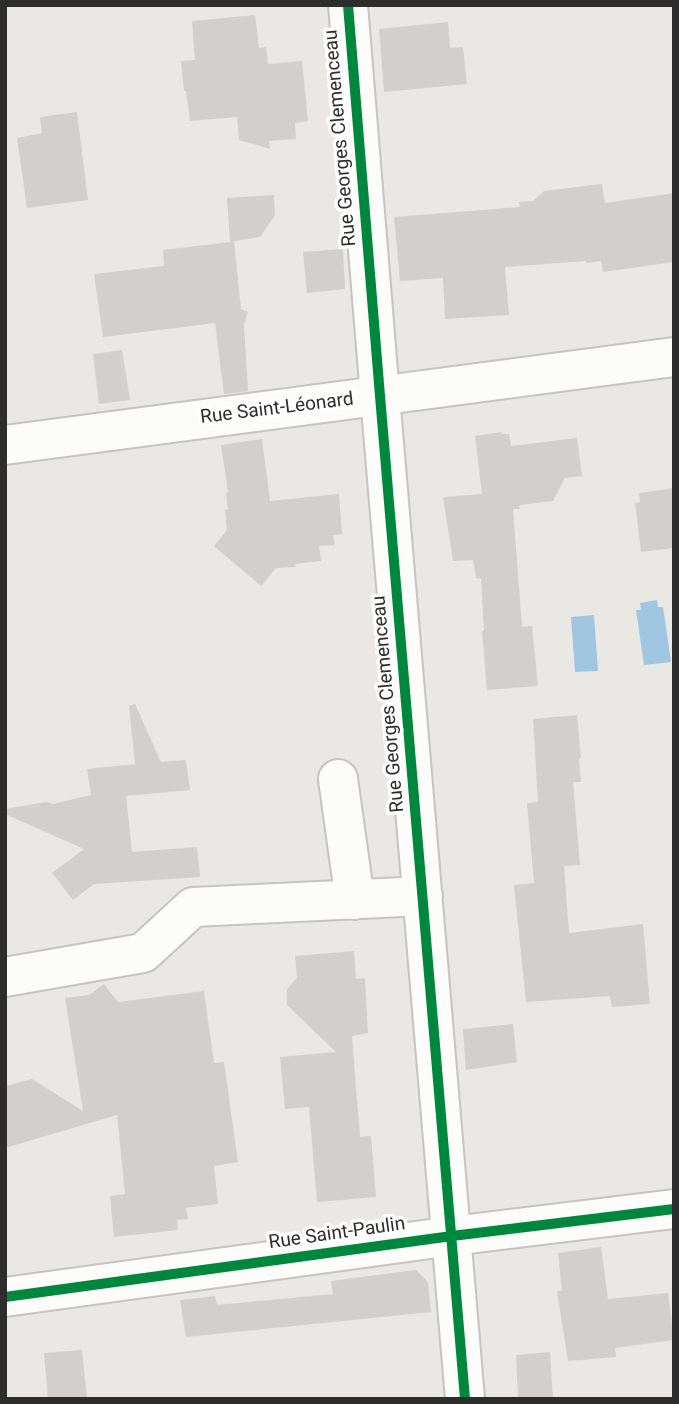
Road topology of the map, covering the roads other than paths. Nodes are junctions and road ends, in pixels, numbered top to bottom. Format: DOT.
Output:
graph roads {
  1 [pos="348,5"];
  2 [pos="674,357"];
  3 [pos="380,396"];
  4 [pos="5,445"];
  5 [pos="338,779"];
  6 [pos="423,896"];
  7 [pos="355,900"];
  8 [pos="5,977"];
  9 [pos="674,1209"];
  10 [pos="452,1236"];
  11 [pos="5,1297"];
  12 [pos="465,1399"];
  1 -- 3 [label="street, Rue Georges Clemenceau"];
  2 -- 3 [label="street, Rue Saint-Léonard"];
  3 -- 4 [label="street, Rue Saint-Léonard"];
  3 -- 6 [label="street, Rue Georges Clemenceau"];
  5 -- 7 [label="street"];
  6 -- 7 [label="street"];
  6 -- 10 [label="street, Rue Georges Clemenceau"];
  7 -- 8 [label="street"];
  9 -- 10 [label="street, Rue Saint-Paulin"];
  10 -- 11 [label="street, Rue Saint-Paulin"];
  10 -- 12 [label="street, Rue Georges Clemenceau"];
}
